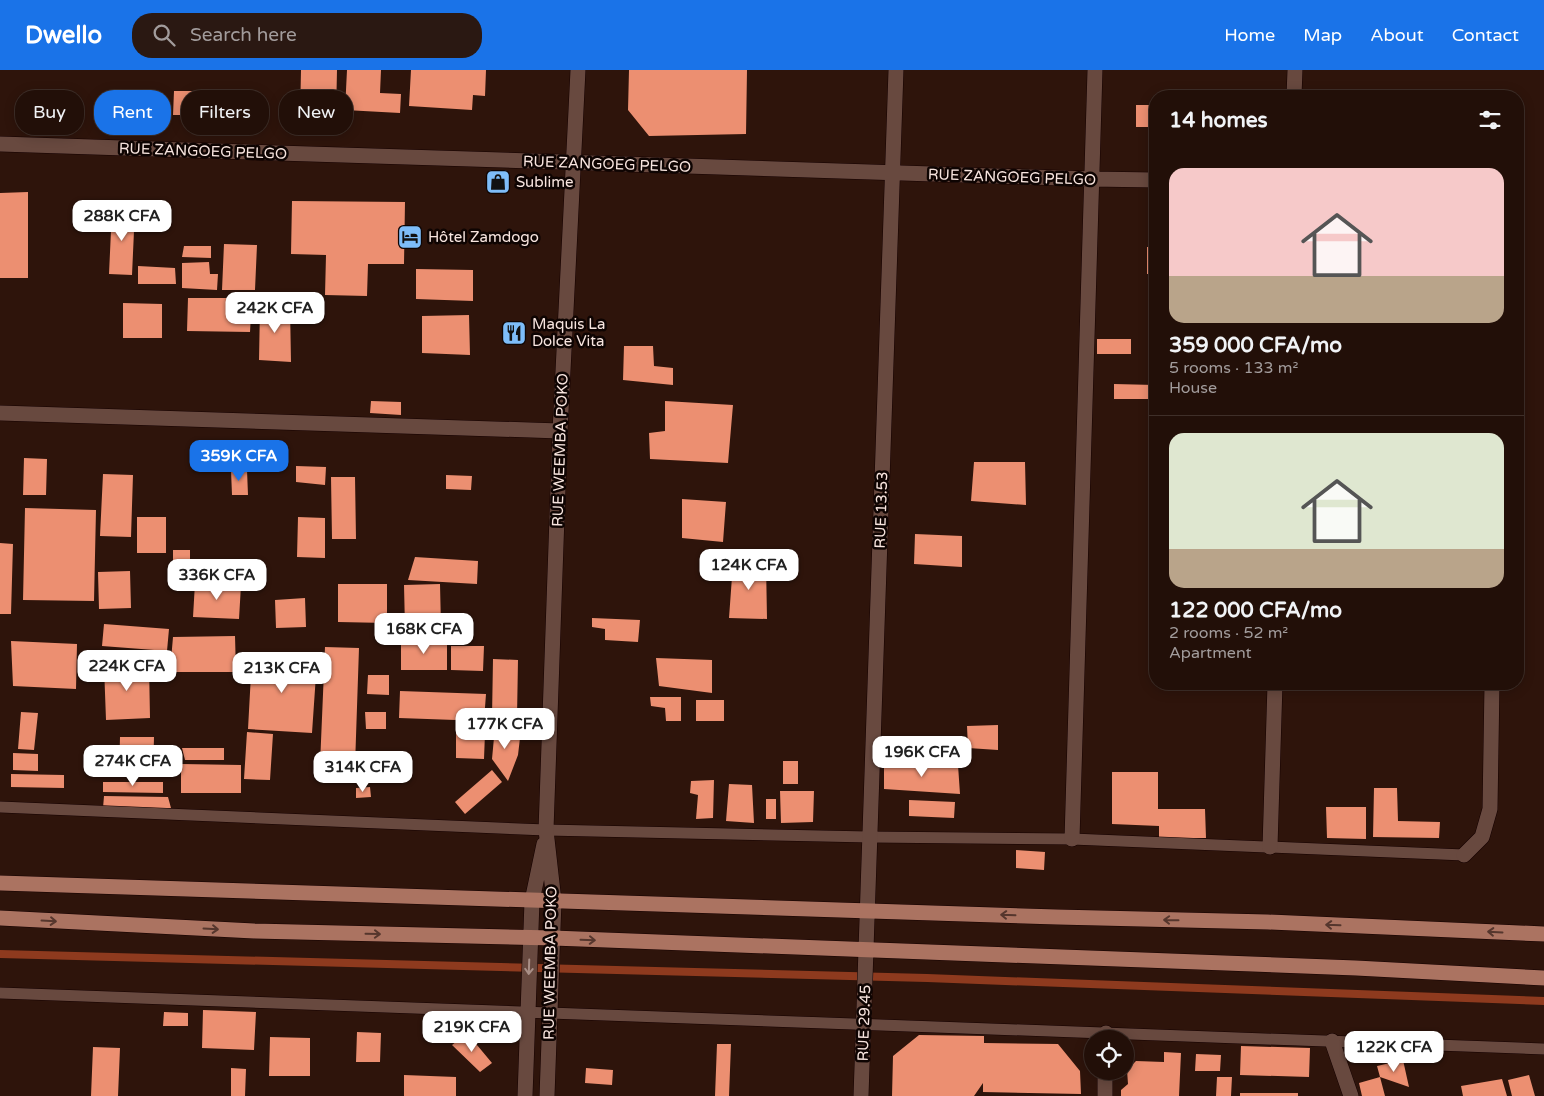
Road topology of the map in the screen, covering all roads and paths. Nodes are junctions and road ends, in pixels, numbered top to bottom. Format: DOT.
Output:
graph roads {
  1 [pos="578,70"];
  2 [pos="896,70"];
  3 [pos="1095,70"];
  4 [pos="1295,70"];
  5 [pos="1294,90"];
  6 [pos="0,144"];
  7 [pos="574,163"];
  8 [pos="894,173"];
  9 [pos="1091,180"];
  10 [pos="1149,180"];
  11 [pos="0,412"];
  12 [pos="560,432"];
  13 [pos="1275,690"];
  14 [pos="1492,690"];
  15 [pos="0,807"];
  16 [pos="546,830"];
  17 [pos="869,837"];
  18 [pos="1072,839"];
  19 [pos="1270,847"];
  20 [pos="1464,855"];
  21 [pos="0,883"];
  22 [pos="532,901"];
  23 [pos="554,901"];
  24 [pos="867,910"];
  25 [pos="0,918"];
  26 [pos="1544,934"];
  27 [pos="531,938"];
  28 [pos="553,938"];
  29 [pos="866,950"];
  30 [pos="1544,978"];
  31 [pos="0,993"];
  32 [pos="528,1012"];
  33 [pos="550,1013"];
  34 [pos="864,1024"];
  35 [pos="1084,1035"];
  36 [pos="1134,1037"];
  37 [pos="1332,1041"];
  38 [pos="1544,1049"];
  39 [pos="1106,1080"];
  40 [pos="524,1096"];
  41 [pos="547,1096"];
  42 [pos="861,1096"];
  43 [pos="1105,1096"];
  44 [pos="1351,1096"];
  1 -- 7 [label="street, RUE WEEMBA POKO"];
  2 -- 8 [label="street, RUE 13.53"];
  3 -- 9 [label="street"];
  4 -- 5 [label="street"];
  6 -- 7 [label="street, RUE ZANGOEG PELGO"];
  7 -- 8 [label="street, RUE ZANGOEG PELGO"];
  7 -- 12 [label="street, RUE WEEMBA POKO"];
  8 -- 9 [label="street, RUE ZANGOEG PELGO"];
  8 -- 17 [label="street, RUE 13.53"];
  9 -- 10 [label="street, RUE ZANGOEG PELGO"];
  9 -- 18 [label="street"];
  11 -- 12 [label="street"];
  12 -- 16 [label="street, RUE WEEMBA POKO"];
  13 -- 19 [label="street"];
  14 -- 20 [label="street"];
  15 -- 16 [label="lane"];
  16 -- 17 [label="lane"];
  16 -- 22 [label="street, RUE WEEMBA POKO"];
  16 -- 23 [label="street, RUE WEEMBA POKO"];
  17 -- 18 [label="lane"];
  17 -- 24 [label="street, RUE 13.53"];
  18 -- 19 [label="lane"];
  19 -- 20 [label="lane"];
  21 -- 22 [label="main road"];
  22 -- 23 [label="main road"];
  22 -- 27 [label="street, RUE WEEMBA POKO"];
  23 -- 24 [label="main road"];
  23 -- 28 [label="street, RUE WEEMBA POKO"];
  26 -- 24 [label="main road, one-way"];
  24 -- 29 [label="street, RUE 13.53"];
  25 -- 27 [label="main road, one-way"];
  27 -- 28 [label="main road"];
  27 -- 32 [label="street, RUE WEEMBA POKO, one-way"];
  28 -- 29 [label="main road, one-way"];
  28 -- 33 [label="street, RUE WEEMBA POKO"];
  29 -- 30 [label="main road"];
  29 -- 34 [label="street, RUE 29.45"];
  31 -- 32 [label="lane"];
  32 -- 33 [label="lane"];
  32 -- 40 [label="street, RUE WEEMBA POKO"];
  33 -- 34 [label="lane"];
  33 -- 41 [label="street, RUE WEEMBA POKO"];
  34 -- 35 [label="lane"];
  34 -- 42 [label="street, RUE 29.45"];
  36 -- 37 [label="lane"];
  37 -- 38 [label="lane"];
  37 -- 44 [label="street"];
  39 -- 43 [label="street"];
}
